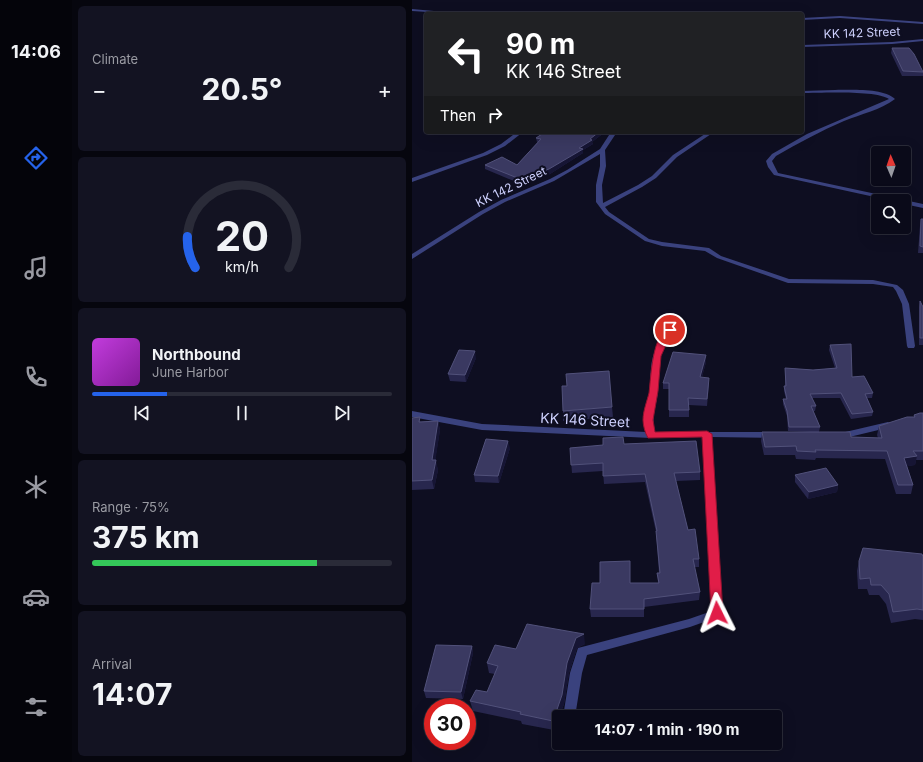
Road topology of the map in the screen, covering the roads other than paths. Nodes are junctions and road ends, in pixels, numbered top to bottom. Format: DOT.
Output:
graph roads {
  1 [pos="412,10"];
  2 [pos="434,12"];
  3 [pos="804,19"];
  4 [pos="923,23"];
  5 [pos="923,40"];
  6 [pos="804,46"];
  7 [pos="804,92"];
  8 [pos="517,134"];
  9 [pos="613,134"];
  10 [pos="708,134"];
  11 [pos="602,150"];
  12 [pos="412,180"];
  13 [pos="871,195"];
  14 [pos="911,203"];
  15 [pos="602,206"];
  16 [pos="923,206"];
  17 [pos="412,257"];
  18 [pos="670,330"];
  19 [pos="911,346"];
  20 [pos="412,414"];
  21 [pos="896,423"];
  22 [pos="707,434"];
  23 [pos="651,436"];
  24 [pos="781,436"];
  25 [pos="835,436"];
  26 [pos="570,710"];
  1 -- 2 [label="street"];
  3 -- 4 [label="street"];
  5 -- 6 [label="street, KK 142 Street"];
  7 -- 13 [label="street"];
  8 -- 12 [label="street"];
  9 -- 11 [label="street, KK 142 Street"];
  10 -- 15 [label="street"];
  11 -- 15 [label="street"];
  11 -- 17 [label="street, KK 142 Street"];
  14 -- 16 [label="street"];
  15 -- 19 [label="street"];
  18 -- 23 [label="street"];
  20 -- 23 [label="street, KK 146 Street"];
  21 -- 25 [label="street"];
  22 -- 23 [label="street, KK 146 Street"];
  22 -- 24 [label="street, KK 146 Street"];
  22 -- 26 [label="street"];
}
